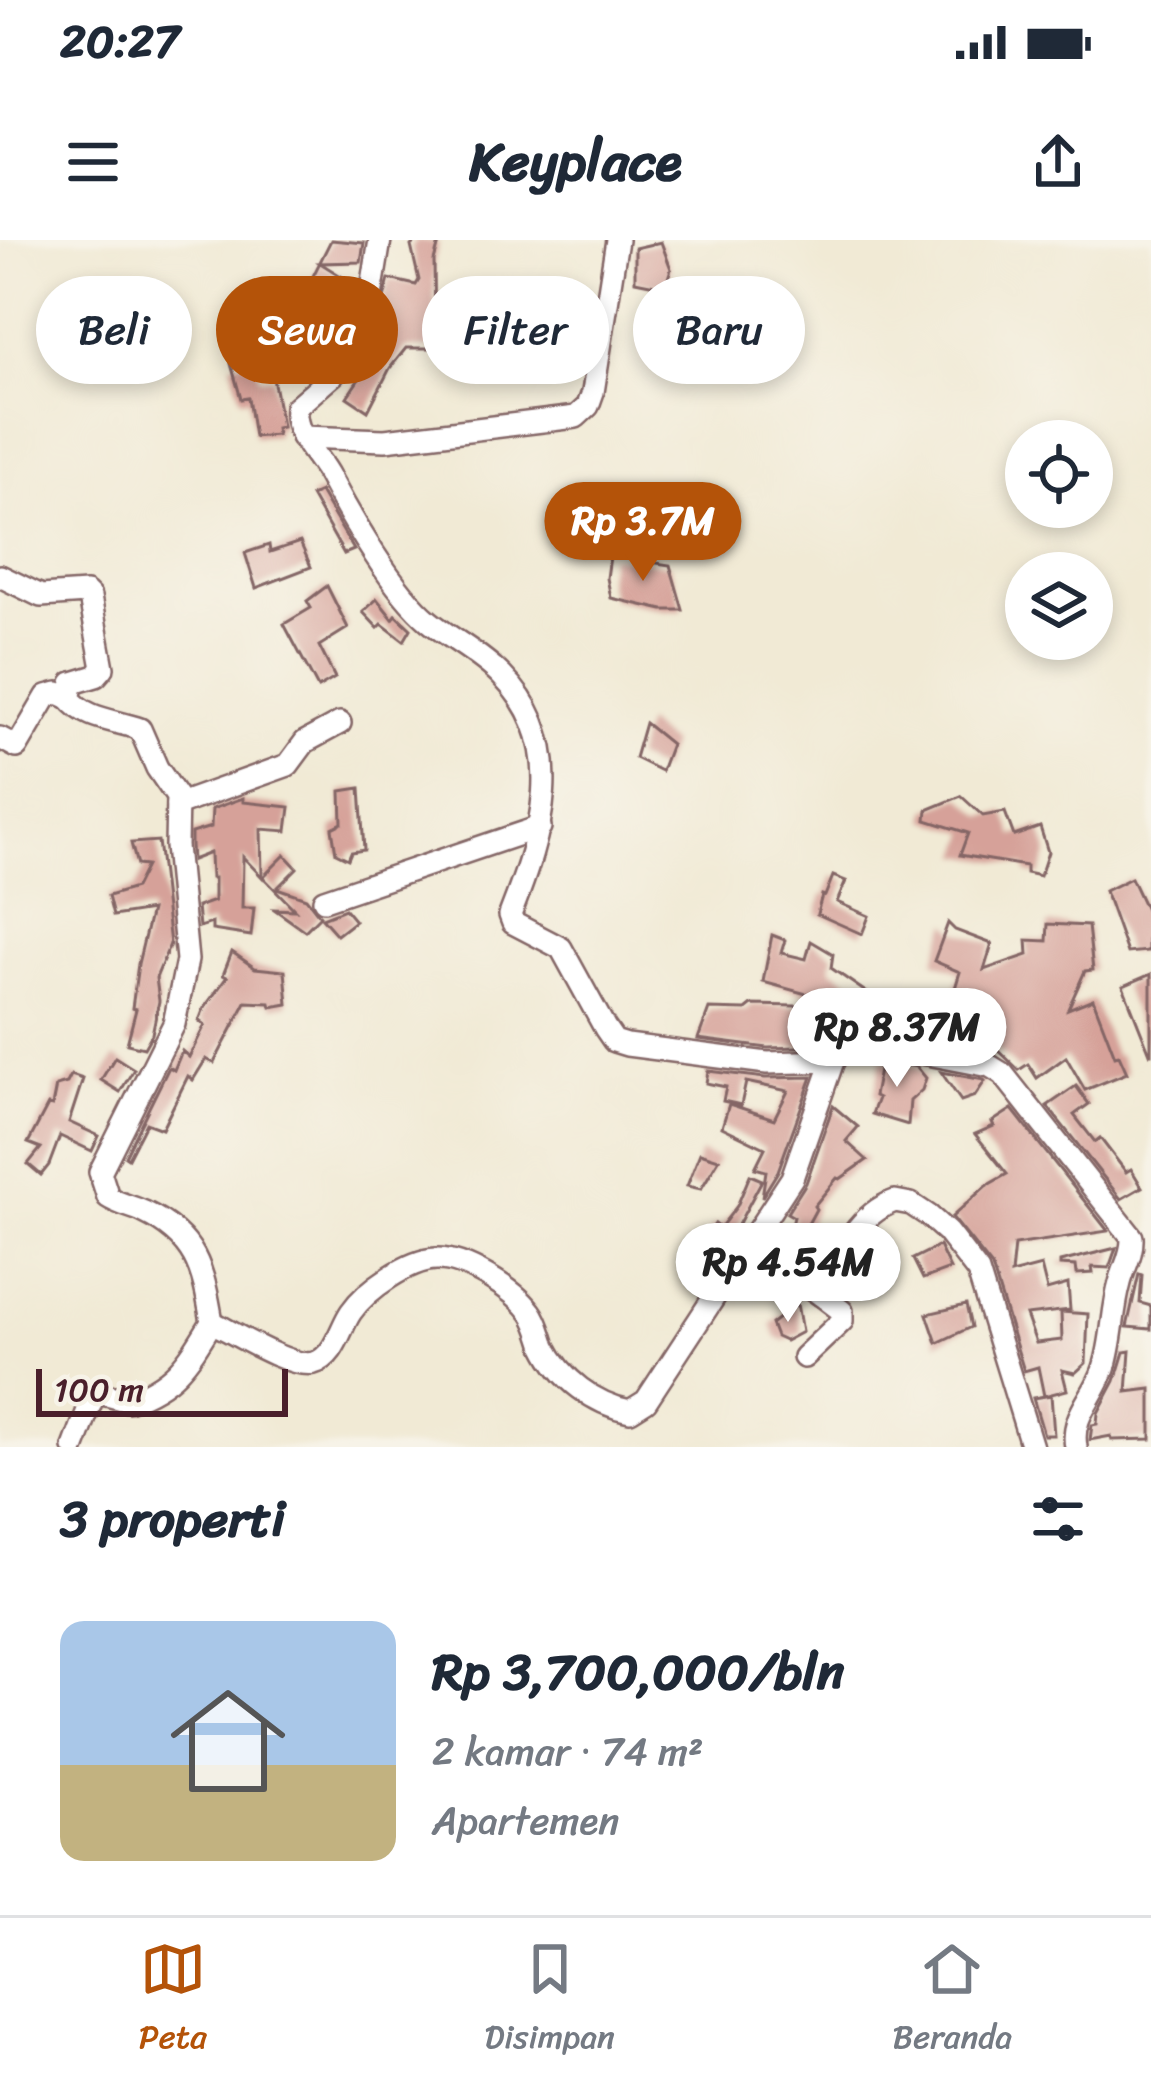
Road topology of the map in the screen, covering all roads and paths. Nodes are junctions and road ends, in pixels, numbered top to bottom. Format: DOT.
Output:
graph roads {
  1 [pos="380,240"];
  2 [pos="617,240"];
  3 [pos="302,437"];
  4 [pos="0,576"];
  5 [pos="69,698"];
  6 [pos="340,724"];
  7 [pos="0,738"];
  8 [pos="177,805"];
  9 [pos="540,827"];
  10 [pos="324,900"];
  11 [pos="833,1061"];
  12 [pos="747,1243"];
  13 [pos="821,1295"];
  14 [pos="212,1322"];
  15 [pos="804,1357"];
  16 [pos="74,1447"];
  17 [pos="1032,1447"];
  18 [pos="1076,1447"];
  1 -- 3 [label="street"];
  2 -- 3 [label="street"];
  3 -- 9 [label="street"];
  4 -- 5 [label="street"];
  5 -- 7 [label="street"];
  5 -- 8 [label="street"];
  6 -- 8 [label="street"];
  8 -- 14 [label="street"];
  9 -- 10 [label="street"];
  9 -- 11 [label="street"];
  11 -- 12 [label="street"];
  11 -- 18 [label="street"];
  12 -- 13 [label="street"];
  12 -- 14 [label="street"];
  13 -- 15 [label="street"];
  13 -- 17 [label="street"];
  14 -- 16 [label="street"];
}
